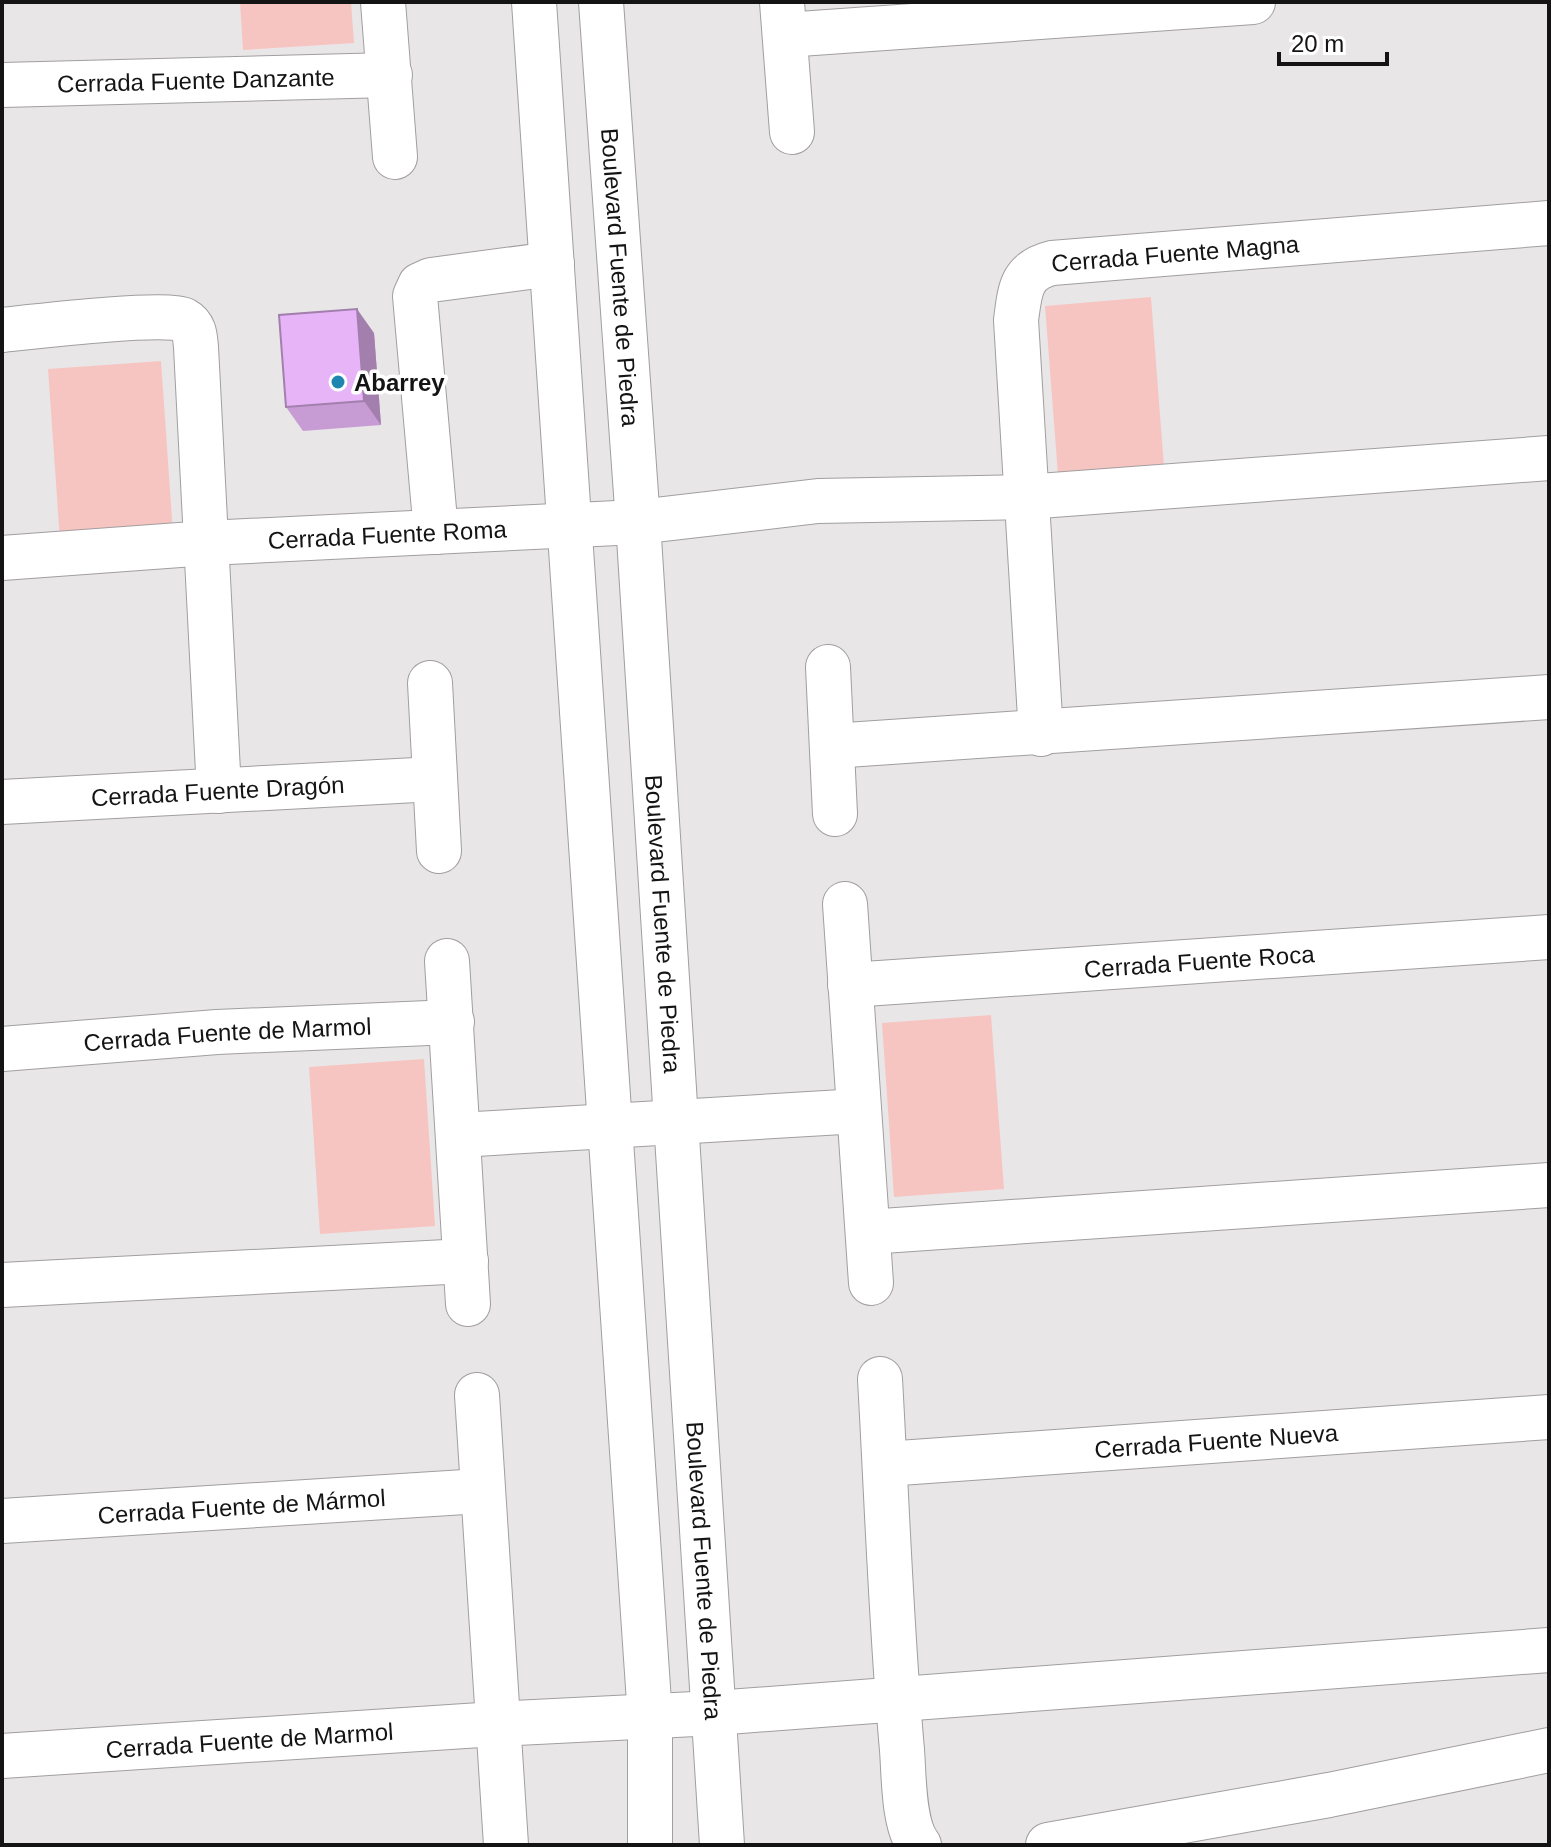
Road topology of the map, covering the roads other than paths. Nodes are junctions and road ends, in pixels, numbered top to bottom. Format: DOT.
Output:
graph roads {
  1 [pos="383,2"];
  2 [pos="534,2"];
  3 [pos="601,2"];
  4 [pos="1253,2"];
  5 [pos="783,18"];
  6 [pos="390,75"];
  7 [pos="2,85"];
  8 [pos="792,132"];
  9 [pos="395,157"];
  10 [pos="1549,223"];
  11 [pos="552,264"];
  12 [pos="2,330"];
  13 [pos="1549,458"];
  14 [pos="1026,497"];
  15 [pos="638,522"];
  16 [pos="569,525"];
  17 [pos="436,532"];
  18 [pos="207,543"];
  19 [pos="2,558"];
  20 [pos="828,667"];
  21 [pos="430,683"];
  22 [pos="1549,697"];
  23 [pos="1041,734"];
  24 [pos="832,746"];
  25 [pos="435,779"];
  26 [pos="219,791"];
  27 [pos="2,802"];
  28 [pos="835,814"];
  29 [pos="439,851"];
  30 [pos="845,904"];
  31 [pos="1549,937"];
  32 [pos="447,961"];
  33 [pos="850,985"];
  34 [pos="452,1022"];
  35 [pos="2,1049"];
  36 [pos="859,1111"];
  37 [pos="675,1124"];
  38 [pos="611,1125"];
  39 [pos="459,1135"];
  40 [pos="1549,1185"];
  41 [pos="868,1232"];
  42 [pos="466,1261"];
  43 [pos="871,1283"];
  44 [pos="2,1285"];
  45 [pos="468,1304"];
  46 [pos="880,1379"];
  47 [pos="477,1395"];
  48 [pos="1549,1417"];
  49 [pos="885,1464"];
  50 [pos="481,1491"];
  51 [pos="2,1521"];
  52 [pos="1549,1650"];
  53 [pos="898,1698"];
  54 [pos="715,1713"];
  55 [pos="650,1717"];
  56 [pos="496,1724"];
  57 [pos="1549,1750"];
  58 [pos="2,1756"];
  59 [pos="506,1845"];
  60 [pos="650,1845"];
  61 [pos="722,1845"];
  62 [pos="919,1845"];
  63 [pos="1048,1845"];
  1 -- 6 [label="street"];
  2 -- 11 [label="street"];
  3 -- 15 [label="street, Boulevard Fuente de Piedra"];
  4 -- 5 [label="street"];
  5 -- 8 [label="street"];
  6 -- 7 [label="street, Cerrada Fuente Danzante"];
  6 -- 9 [label="street"];
  10 -- 14 [label="street, Cerrada Fuente Magna"];
  11 -- 16 [label="street"];
  11 -- 17 [label="street"];
  12 -- 18 [label="street"];
  13 -- 14 [label="street"];
  14 -- 15 [label="street"];
  14 -- 23 [label="street, Cerrada Fuente Magna"];
  15 -- 16 [label="street, Cerrada Fuente Roma"];
  15 -- 37 [label="street, Boulevard Fuente de Piedra"];
  16 -- 17 [label="street, Cerrada Fuente Roma"];
  16 -- 38 [label="street"];
  17 -- 18 [label="street, Cerrada Fuente Roma"];
  18 -- 19 [label="street, Cerrada Fuente Roma"];
  18 -- 26 [label="street"];
  20 -- 24 [label="street"];
  21 -- 25 [label="street"];
  22 -- 23 [label="street"];
  23 -- 24 [label="street"];
  24 -- 28 [label="street"];
  25 -- 26 [label="street, Cerrada Fuente Dragón"];
  25 -- 29 [label="street"];
  26 -- 27 [label="street, Cerrada Fuente Dragón"];
  30 -- 33 [label="street"];
  31 -- 33 [label="street, Cerrada Fuente Roca"];
  32 -- 34 [label="street"];
  33 -- 36 [label="street"];
  34 -- 35 [label="street, Cerrada Fuente de Marmol"];
  34 -- 39 [label="street"];
  36 -- 37 [label="street"];
  36 -- 41 [label="street"];
  37 -- 38 [label="street"];
  37 -- 54 [label="street, Boulevard Fuente de Piedra"];
  38 -- 39 [label="street"];
  38 -- 55 [label="street"];
  39 -- 42 [label="street"];
  40 -- 41 [label="street"];
  41 -- 43 [label="street"];
  42 -- 44 [label="street"];
  42 -- 45 [label="street"];
  46 -- 49 [label="street"];
  47 -- 50 [label="street"];
  48 -- 49 [label="street, Cerrada Fuente Nueva"];
  49 -- 53 [label="street"];
  50 -- 51 [label="street, Cerrada Fuente de Mármol"];
  50 -- 56 [label="street"];
  52 -- 53 [label="street"];
  53 -- 54 [label="street"];
  53 -- 62 [label="street"];
  54 -- 55 [label="street, Cerrada Fuente de Marmol"];
  54 -- 61 [label="street, Boulevard Fuente de Piedra"];
  55 -- 56 [label="street, Cerrada Fuente de Marmol"];
  55 -- 60 [label="street"];
  56 -- 58 [label="street, Cerrada Fuente de Marmol"];
  56 -- 59 [label="street"];
  57 -- 63 [label="street"];
}
